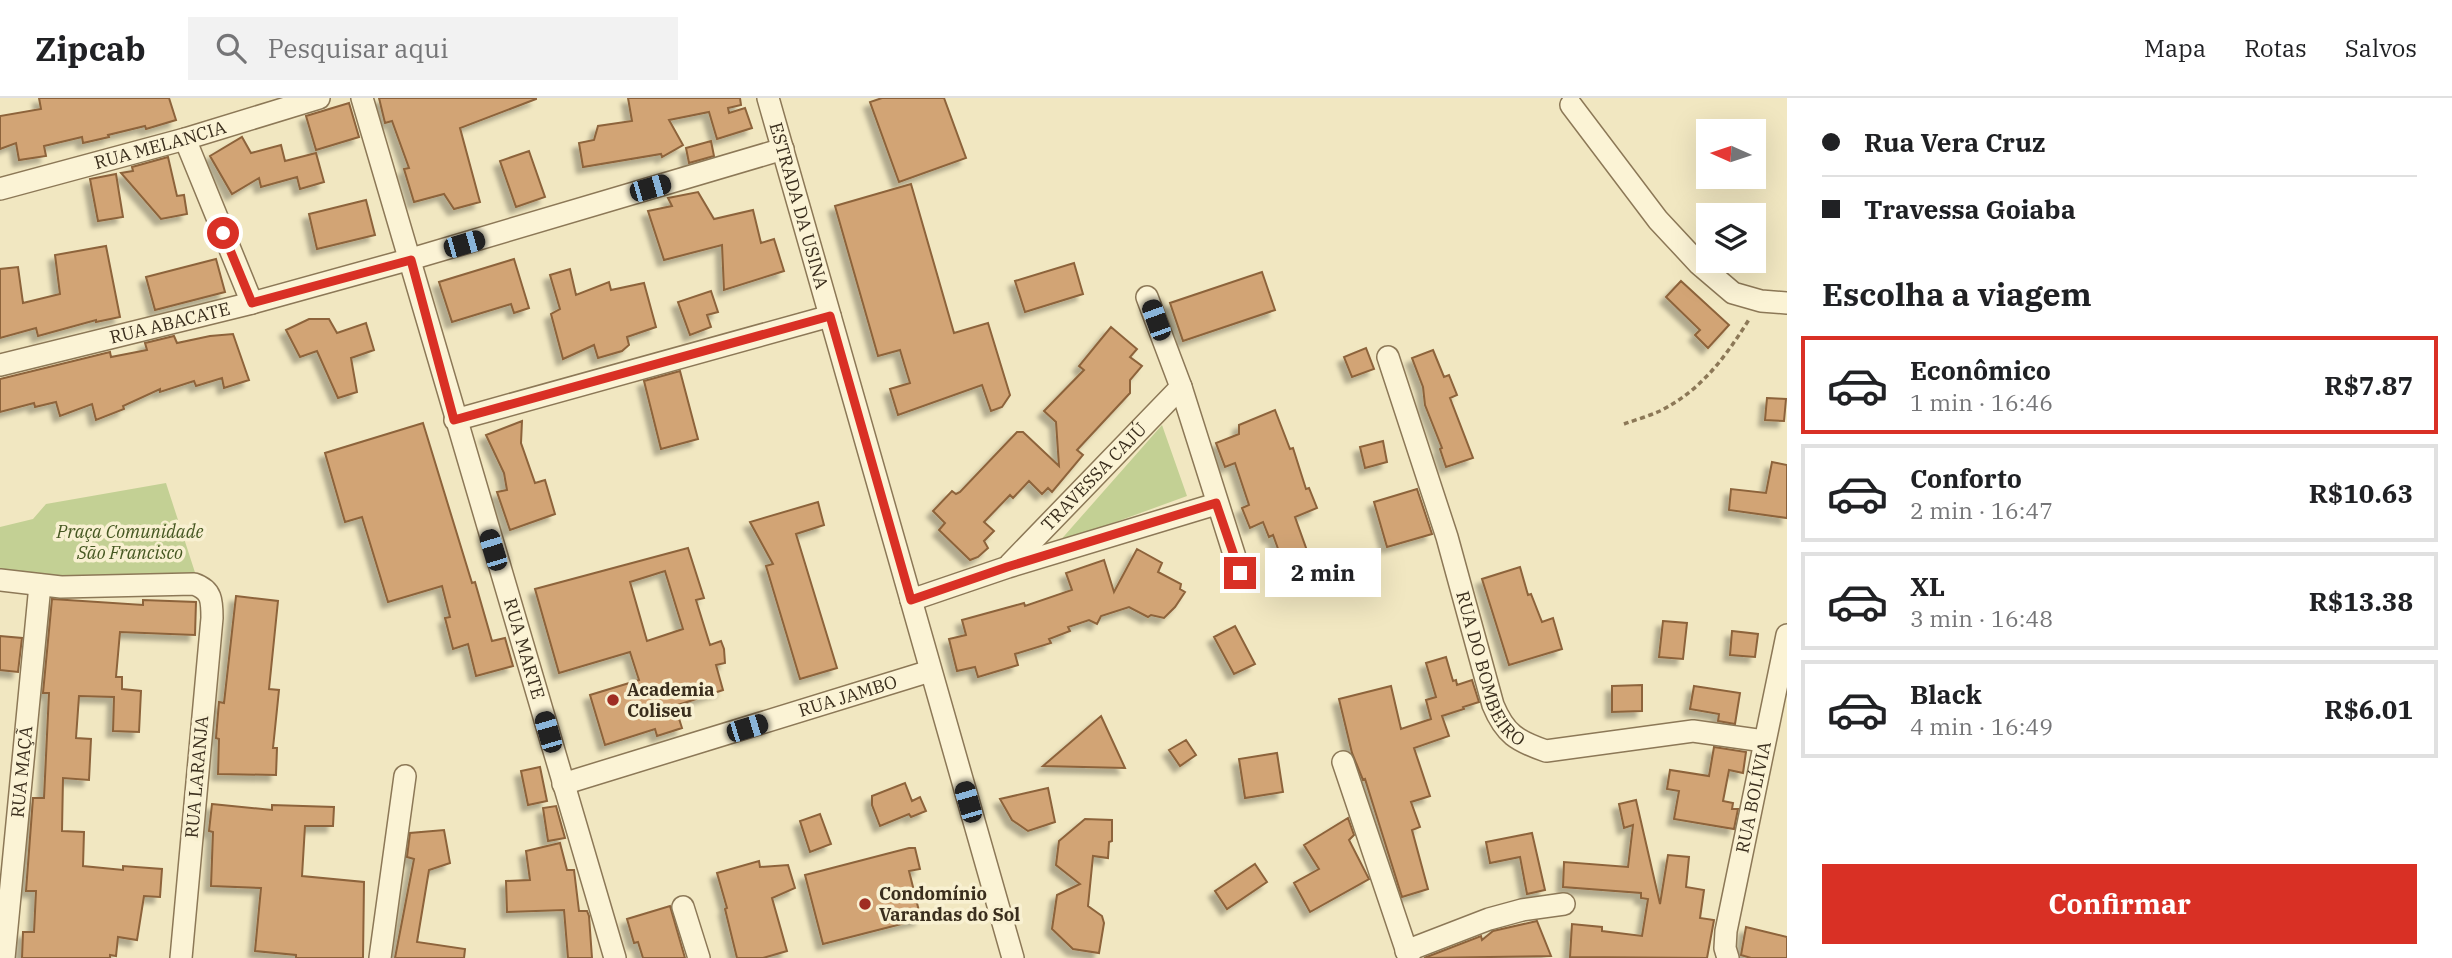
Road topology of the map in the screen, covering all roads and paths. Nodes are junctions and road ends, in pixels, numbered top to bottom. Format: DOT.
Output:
graph roads {
  1 [pos="318,98"];
  2 [pos="362,98"];
  3 [pos="768,98"];
  4 [pos="1571,105"];
  5 [pos="184,139"];
  6 [pos="783,149"];
  7 [pos="0,189"];
  8 [pos="411,260"];
  9 [pos="1147,297"];
  10 [pos="1761,302"];
  11 [pos="252,303"];
  12 [pos="1787,303"];
  13 [pos="830,316"];
  14 [pos="1388,357"];
  15 [pos="0,365"];
  16 [pos="1181,387"];
  17 [pos="454,420"];
  18 [pos="1624,424"];
  19 [pos="1216,503"];
  20 [pos="1007,567"];
  21 [pos="1240,573"];
  22 [pos="0,580"];
  23 [pos="40,585"];
  24 [pos="911,600"];
  25 [pos="1787,635"];
  26 [pos="930,671"];
  27 [pos="1764,741"];
  28 [pos="1343,762"];
  29 [pos="405,776"];
  30 [pos="563,784"];
  31 [pos="1564,904"];
  32 [pos="683,907"];
  33 [pos="1408,955"];
  34 [pos="4,958"];
  35 [pos="180,958"];
  36 [pos="380,958"];
  37 [pos="615,958"];
  38 [pos="699,958"];
  39 [pos="1013,958"];
  40 [pos="1728,958"];
  1 -- 5 [label="street, RUA MELANCIA"];
  2 -- 8 [label="street, RUA MARTE"];
  3 -- 6 [label="street, ESTRADA DA USINA"];
  4 -- 10 [label="street"];
  5 -- 7 [label="street, RUA MELANCIA"];
  5 -- 11 [label="street"];
  6 -- 8 [label="street, RUA ABACATE"];
  6 -- 13 [label="street, ESTRADA DA USINA"];
  8 -- 11 [label="street, RUA ABACATE"];
  8 -- 17 [label="street, RUA MARTE"];
  9 -- 16 [label="street"];
  10 -- 12 [label="street"];
  10 -- 18 [label="path"];
  11 -- 15 [label="street, RUA ABACATE"];
  13 -- 17 [label="street"];
  13 -- 24 [label="street, ESTRADA DA USINA"];
  14 -- 27 [label="street, RUA DO BOMBEIRO"];
  16 -- 19 [label="street"];
  16 -- 20 [label="street, TRAVESSA CAJÚ"];
  17 -- 30 [label="street, RUA MARTE"];
  19 -- 20 [label="street"];
  19 -- 21 [label="street"];
  20 -- 24 [label="street"];
  22 -- 23 [label="street"];
  23 -- 34 [label="street, RUA MAÇÃ"];
  23 -- 35 [label="street, RUA LARANJA"];
  24 -- 26 [label="street, ESTRADA DA USINA"];
  25 -- 27 [label="street, RUA BOLÍVIA"];
  26 -- 30 [label="street, RUA JAMBO"];
  26 -- 39 [label="street, ESTRADA DA USINA"];
  27 -- 40 [label="street, RUA BOLÍVIA"];
  28 -- 33 [label="street"];
  29 -- 36 [label="street"];
  30 -- 37 [label="street, RUA MARTE"];
  31 -- 33 [label="street"];
  32 -- 38 [label="street"];
}
